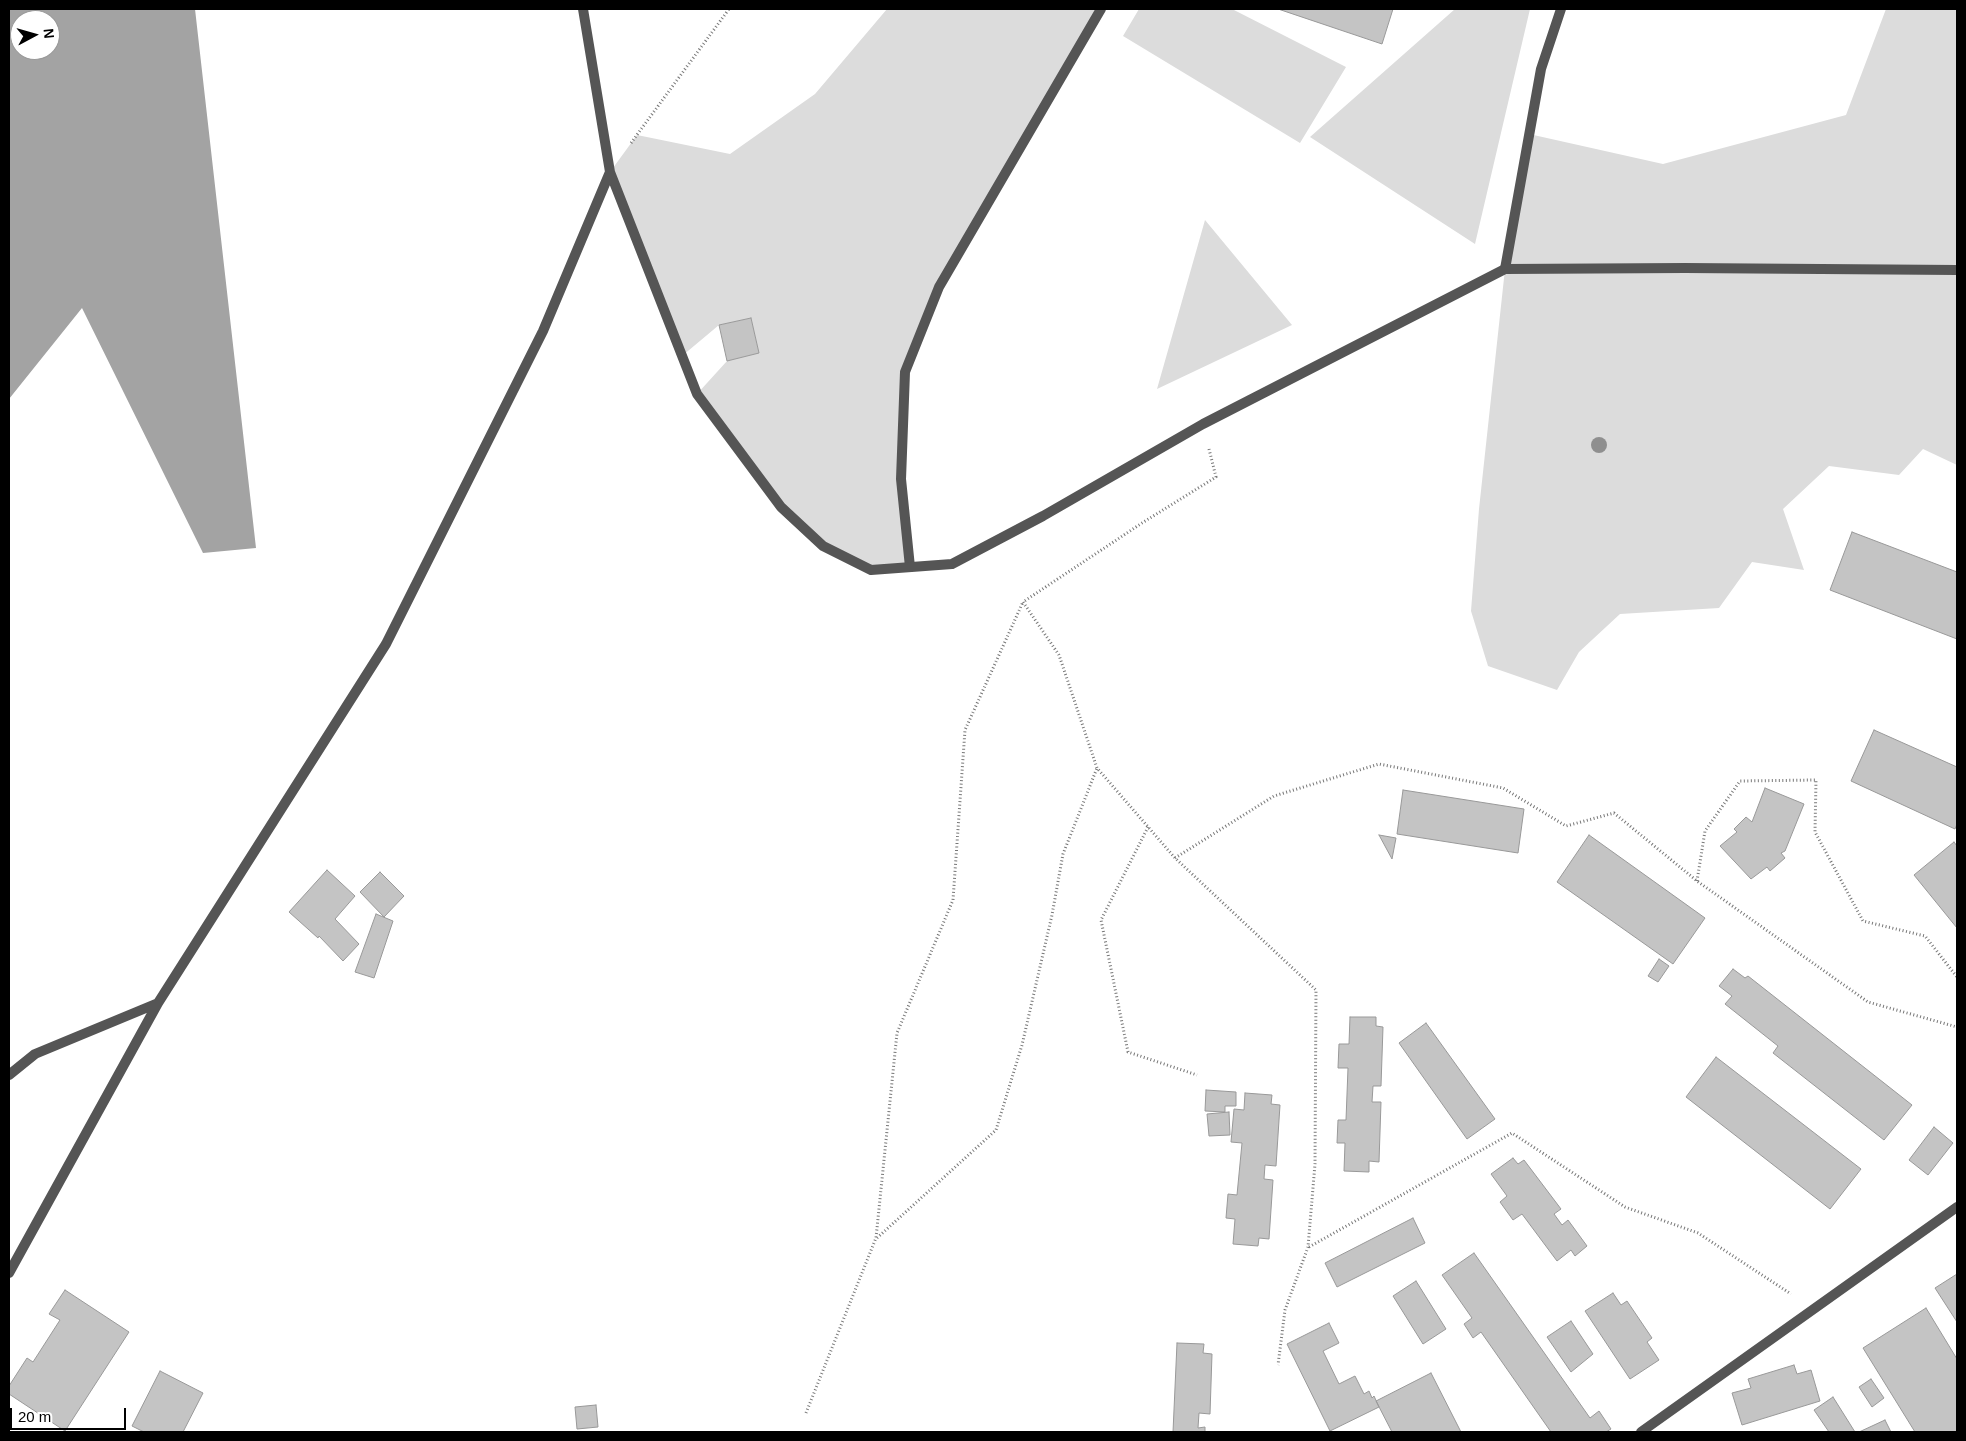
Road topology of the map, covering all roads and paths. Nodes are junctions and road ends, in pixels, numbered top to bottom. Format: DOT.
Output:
graph roads {
  1 [pos="583,9"];
  2 [pos="729,9"];
  3 [pos="1101,9"];
  4 [pos="1561,9"];
  5 [pos="610,172"];
  6 [pos="1505,269"];
  7 [pos="1957,270"];
  8 [pos="1203,424"];
  9 [pos="910,567"];
  10 [pos="1023,602"];
  11 [pos="1097,768"];
  12 [pos="1148,827"];
  13 [pos="1175,858"];
  14 [pos="1697,880"];
  15 [pos="1957,977"];
  16 [pos="158,1003"];
  17 [pos="1957,1027"];
  18 [pos="9,1075"];
  19 [pos="1197,1075"];
  20 [pos="1957,1207"];
  21 [pos="876,1238"];
  22 [pos="1308,1247"];
  23 [pos="9,1273"];
  24 [pos="1814,1310"];
  25 [pos="1278,1365"];
  26 [pos="806,1413"];
  27 [pos="1641,1432"];
  1 -- 5 [label="street"];
  2 -- 5 [label="path"];
  3 -- 9 [label="street"];
  4 -- 6 [label="street"];
  5 -- 9 [label="street"];
  5 -- 16 [label="street"];
  6 -- 7 [label="street"];
  6 -- 8 [label="street"];
  8 -- 9 [label="street"];
  8 -- 10 [label="path"];
  10 -- 11 [label="path"];
  10 -- 21 [label="path"];
  11 -- 12 [label="path"];
  11 -- 21 [label="path"];
  12 -- 13 [label="path"];
  12 -- 19 [label="path"];
  13 -- 14 [label="path"];
  13 -- 22 [label="path"];
  14 -- 15 [label="path"];
  14 -- 17 [label="path"];
  16 -- 18 [label="street"];
  16 -- 23 [label="street"];
  20 -- 24 [label="street"];
  21 -- 26 [label="path"];
  22 -- 24 [label="path"];
  22 -- 25 [label="path"];
  24 -- 27 [label="street"];
}
